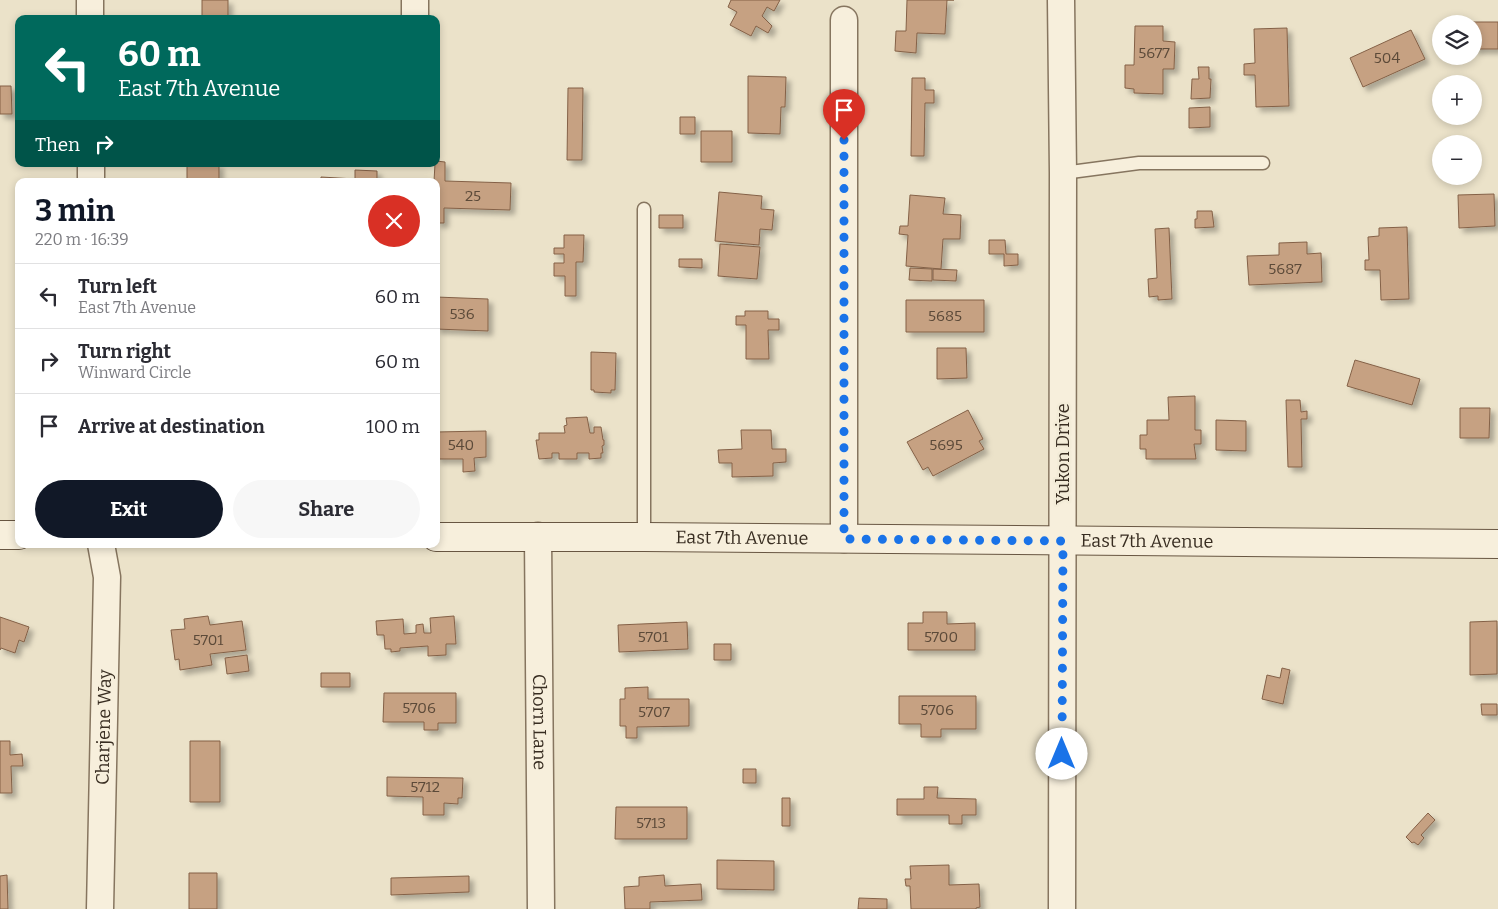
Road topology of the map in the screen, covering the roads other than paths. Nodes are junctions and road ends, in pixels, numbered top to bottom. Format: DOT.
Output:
graph roads {
  1 [pos="90,0"];
  2 [pos="415,0"];
  3 [pos="1061,0"];
  4 [pos="90,15"];
  5 [pos="415,15"];
  6 [pos="844,20"];
  7 [pos="1263,163"];
  8 [pos="1063,173"];
  9 [pos="644,209"];
  10 [pos="0,535"];
  11 [pos="15,535"];
  12 [pos="538,536"];
  13 [pos="440,537"];
  14 [pos="644,537"];
  15 [pos="844,539"];
  16 [pos="1063,541"];
  17 [pos="1498,544"];
  18 [pos="102,548"];
  19 [pos="100,909"];
  20 [pos="541,909"];
  21 [pos="1062,909"];
  1 -- 4 [label="street"];
  2 -- 5 [label="street"];
  3 -- 8 [label="street, Yukon Drive"];
  6 -- 15 [label="street"];
  7 -- 8 [label="lane"];
  8 -- 16 [label="street, Yukon Drive"];
  9 -- 14 [label="lane"];
  10 -- 11 [label="main road"];
  12 -- 13 [label="main road, East 7th Avenue"];
  12 -- 14 [label="main road, East 7th Avenue"];
  12 -- 20 [label="street, Chorn Lane"];
  14 -- 15 [label="main road, East 7th Avenue"];
  15 -- 16 [label="main road, East 7th Avenue"];
  16 -- 17 [label="main road, East 7th Avenue"];
  16 -- 21 [label="street, Yukon Drive"];
  18 -- 19 [label="street, Charjene Way"];
}
